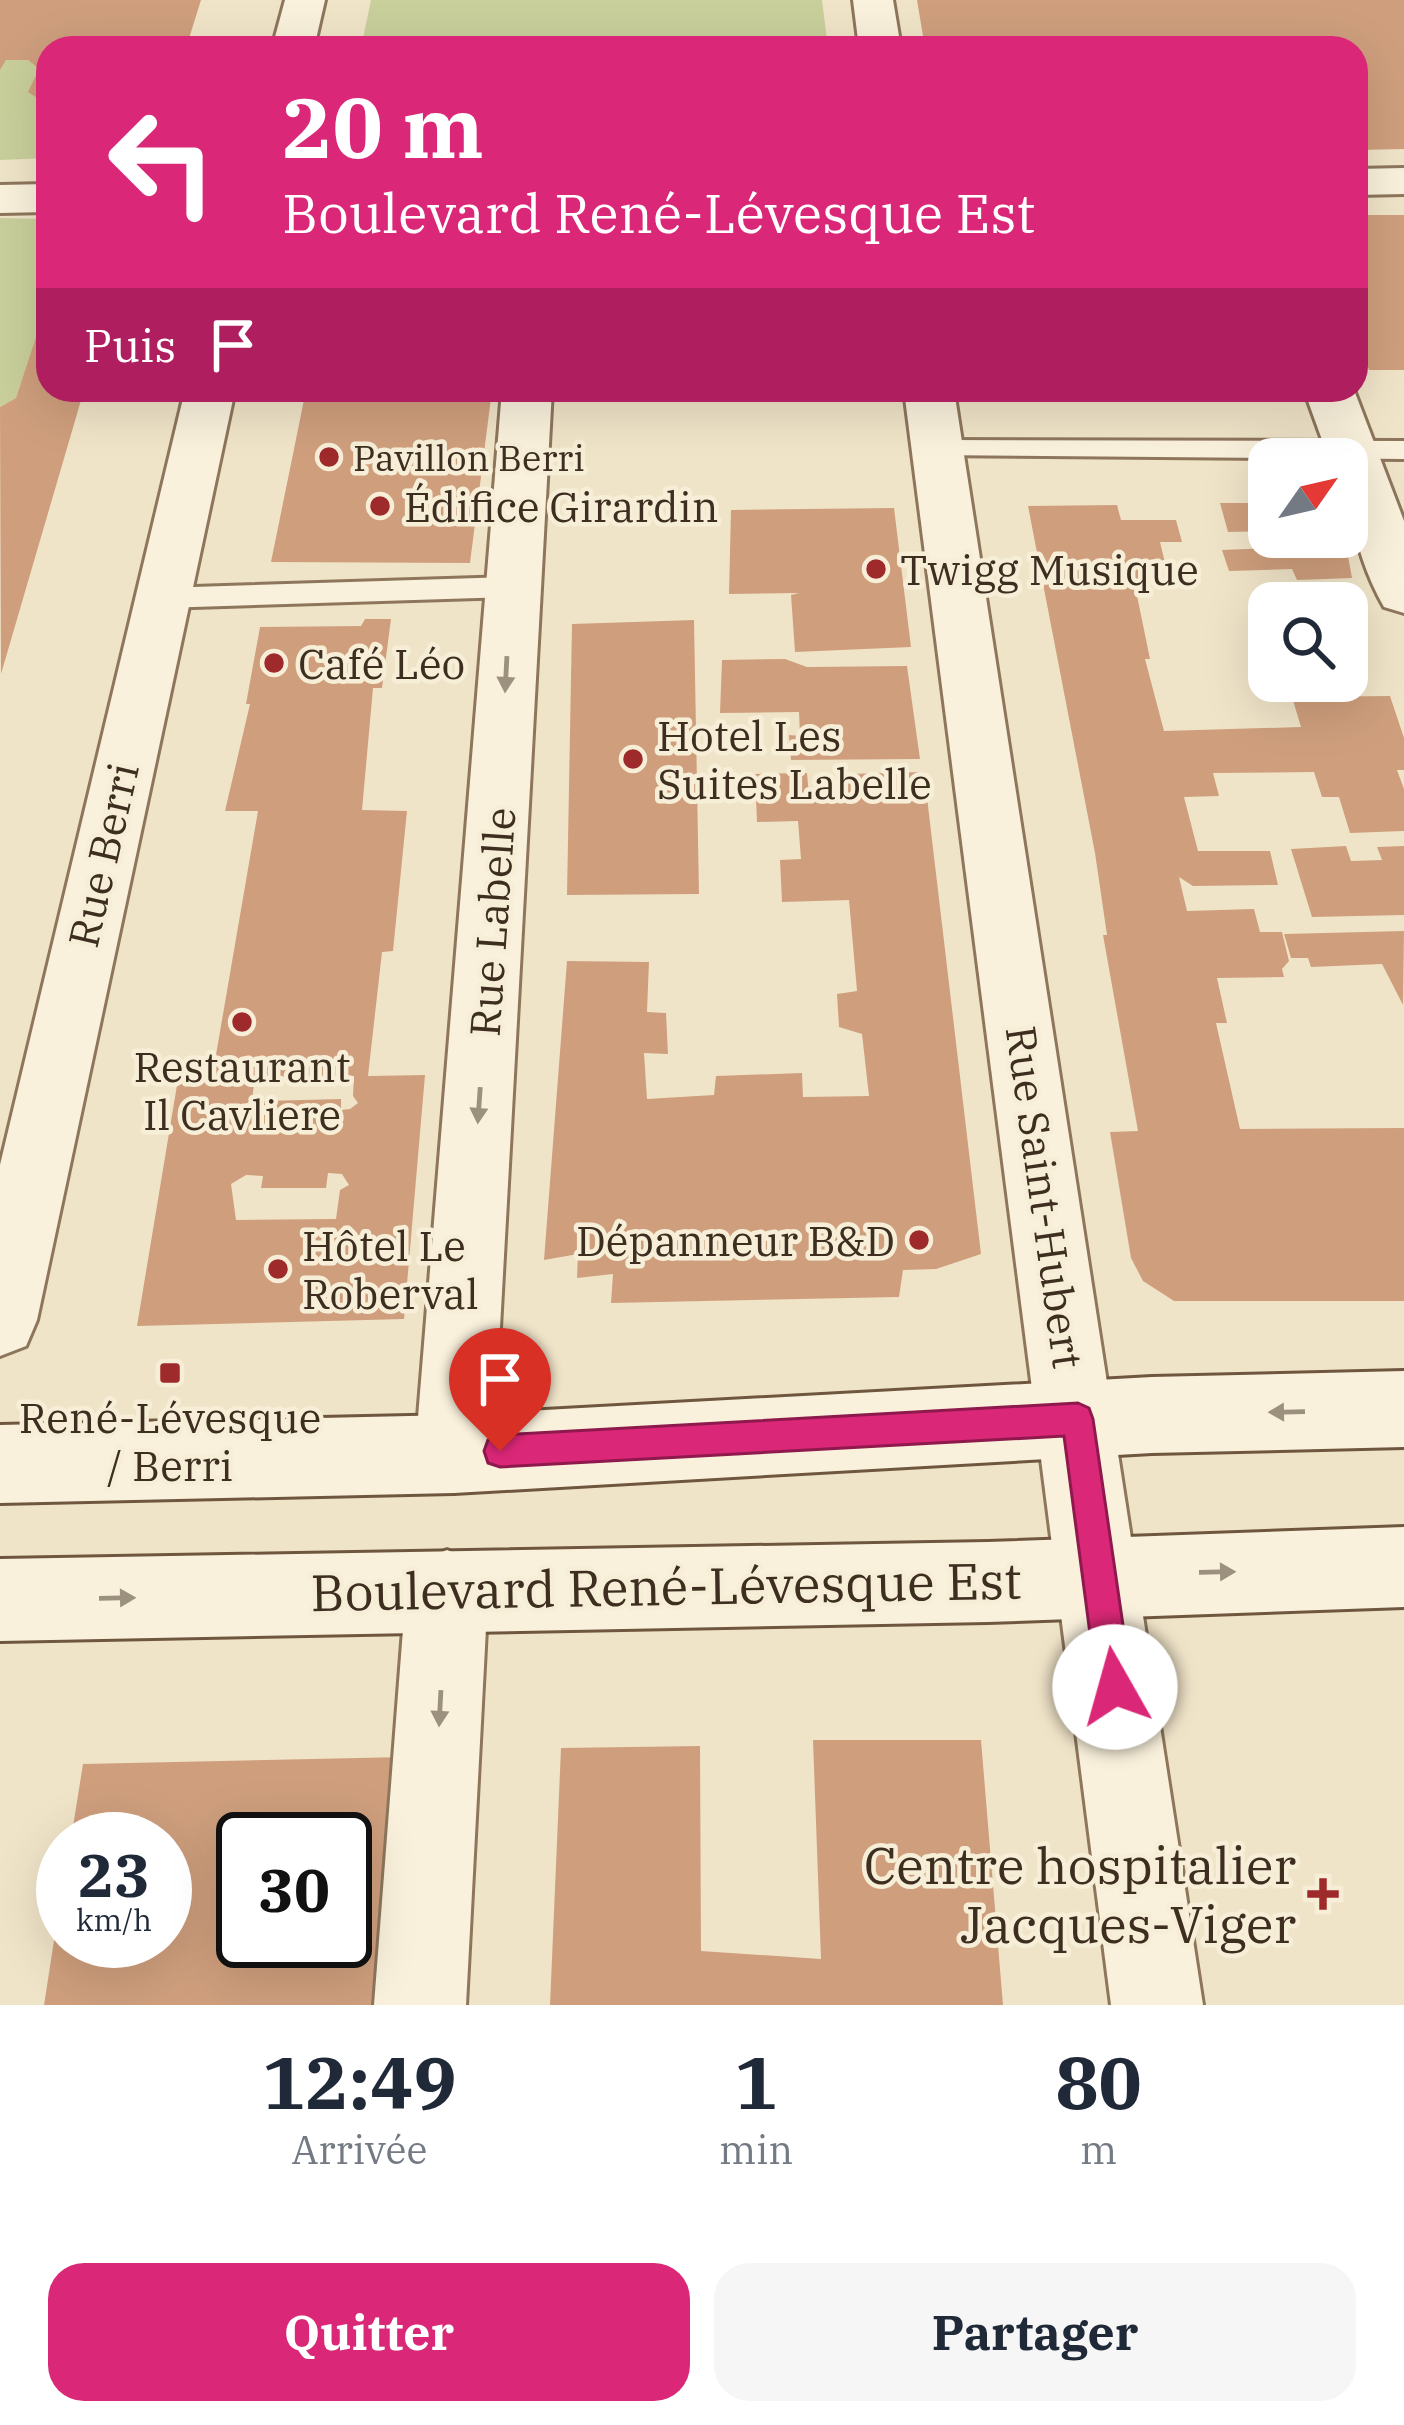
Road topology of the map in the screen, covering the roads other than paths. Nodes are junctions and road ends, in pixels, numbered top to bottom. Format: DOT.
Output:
graph roads {
  1 [pos="304,0"];
  2 [pos="873,0"];
  3 [pos="295,36"];
  4 [pos="878,36"];
  5 [pos="1368,182"];
  6 [pos="1404,182"];
  7 [pos="36,198"];
  8 [pos="0,199"];
  9 [pos="207,402"];
  10 [pos="526,402"];
  11 [pos="1332,402"];
  12 [pos="933,419"];
  13 [pos="1346,438"];
  14 [pos="1248,442"];
  15 [pos="1368,450"];
  16 [pos="1404,450"];
  17 [pos="1368,498"];
  18 [pos="513,587"];
  19 [pos="1404,593"];
  20 [pos="161,598"];
  21 [pos="0,1320"];
  22 [pos="1404,1409"];
  23 [pos="1078,1419"];
  24 [pos="454,1454"];
  25 [pos="0,1464"];
  26 [pos="1404,1567"];
  27 [pos="1100,1574"];
  28 [pos="447,1591"];
  29 [pos="0,1600"];
  30 [pos="420,2005"];
  31 [pos="1156,2005"];
  1 -- 3 [label="street"];
  2 -- 4 [label="street"];
  5 -- 6 [label="street"];
  7 -- 8 [label="street"];
  9 -- 20 [label="street, Rue Berri"];
  10 -- 18 [label="street, Rue Labelle"];
  11 -- 13 [label="street"];
  12 -- 14 [label="lane"];
  12 -- 23 [label="street, Rue Saint-Hubert"];
  15 -- 16 [label="lane"];
  17 -- 19 [label="street"];
  18 -- 20 [label="lane"];
  18 -- 24 [label="street, Rue Labelle, one-way"];
  20 -- 21 [label="street, Rue Berri"];
  22 -- 23 [label="street, one-way"];
  23 -- 24 [label="street"];
  23 -- 27 [label="street, Rue Saint-Hubert"];
  24 -- 25 [label="street"];
  27 -- 26 [label="street, Boulevard René-Lévesque Est, one-way"];
  27 -- 28 [label="street, Boulevard René-Lévesque Est"];
  27 -- 31 [label="street, Rue Saint-Hubert"];
  29 -- 28 [label="street, Boulevard René-Lévesque Est, one-way"];
  28 -- 30 [label="street, one-way"];
}
